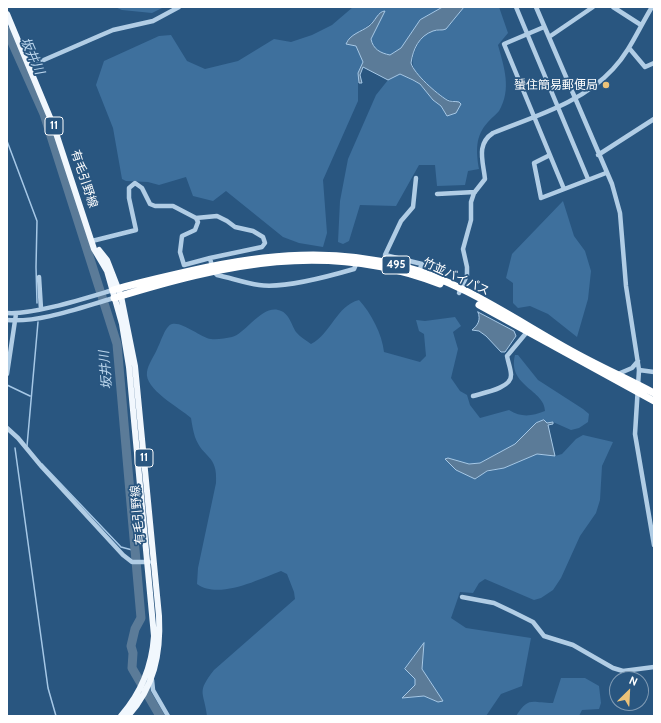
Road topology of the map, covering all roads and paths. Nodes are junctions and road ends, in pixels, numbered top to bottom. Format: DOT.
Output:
graph roads {
  1 [pos="179,7"];
  2 [pos="516,7"];
  3 [pos="536,7"];
  4 [pos="593,7"];
  5 [pos="613,7"];
  6 [pos="652,7"];
  7 [pos="7,14"];
  8 [pos="641,25"];
  9 [pos="544,27"];
  10 [pos="528,33"];
  11 [pos="549,37"];
  12 [pos="629,48"];
  13 [pos="654,63"];
  14 [pos="30,66"];
  15 [pos="575,99"];
  16 [pos="558,106"];
  17 [pos="534,117"];
  18 [pos="654,119"];
  19 [pos="550,155"];
  20 [pos="598,155"];
  21 [pos="606,173"];
  22 [pos="416,178"];
  23 [pos="588,179"];
  24 [pos="564,189"];
  25 [pos="475,192"];
  26 [pos="437,194"];
  27 [pos="196,218"];
  28 [pos="92,241"];
  29 [pos="357,262"];
  30 [pos="211,265"];
  31 [pos="419,271"];
  32 [pos="39,276"];
  33 [pos="460,291"];
  34 [pos="117,293"];
  35 [pos="41,309"];
  36 [pos="7,313"];
  37 [pos="16,314"];
  38 [pos="7,320"];
  39 [pos="16,321"];
  40 [pos="527,332"];
  41 [pos="638,361"];
  42 [pos="639,370"];
  43 [pos="654,372"];
  44 [pos="7,374"];
  45 [pos="618,374"];
  46 [pos="638,389"];
  47 [pos="654,393"];
  48 [pos="473,396"];
  49 [pos="654,401"];
  50 [pos="7,428"];
  51 [pos="654,545"];
  52 [pos="147,562"];
  53 [pos="462,597"];
  54 [pos="654,667"];
  55 [pos="151,681"];
  56 [pos="139,698"];
  57 [pos="121,716"];
  58 [pos="128,716"];
  59 [pos="168,716"];
  1 -- 14 [label="street"];
  2 -- 10 [label="street"];
  3 -- 9 [label="street"];
  4 -- 11 [label="street"];
  5 -- 8 [label="street"];
  6 -- 8 [label="street"];
  7 -- 14 [label="main road, 有毛引野線 / 11"];
  8 -- 12 [label="street"];
  9 -- 10 [label="street"];
  9 -- 11 [label="street"];
  10 -- 16 [label="street"];
  10 -- 17 [label="street"];
  11 -- 15 [label="street"];
  12 -- 13 [label="street"];
  12 -- 15 [label="street"];
  14 -- 28 [label="main road, 有毛引野線 / 11"];
  15 -- 16 [label="street"];
  15 -- 20 [label="street"];
  16 -- 17 [label="street"];
  16 -- 23 [label="street"];
  17 -- 19 [label="street"];
  17 -- 25 [label="street"];
  18 -- 20 [label="street"];
  19 -- 24 [label="street"];
  19 -- 24 [label="street"];
  20 -- 21 [label="street"];
  21 -- 23 [label="street"];
  21 -- 41 [label="street"];
  22 -- 31 [label="street"];
  23 -- 24 [label="street"];
  25 -- 26 [label="street"];
  25 -- 33 [label="street"];
  27 -- 28 [label="street"];
  27 -- 30 [label="street"];
  27 -- 30 [label="street"];
  28 -- 34 [label="main road, 有毛引野線 / 11"];
  29 -- 30 [label="highway, 竹並バイパス / 495"];
  29 -- 30 [label="street"];
  29 -- 33 [label="highway, 竹並バイパス / 495"];
  30 -- 31 [label="highway, 竹並バイパス / 495"];
  30 -- 34 [label="highway, 竹並バイパス / 495"];
  31 -- 33 [label="highway, 竹並バイパス / 495"];
  32 -- 35 [label="street"];
  33 -- 40 [label="highway, 竹並バイパス / 495"];
  33 -- 45 [label="highway, 竹並バイパス / 495"];
  34 -- 35 [label="street"];
  34 -- 39 [label="street"];
  34 -- 52 [label="main road, 有毛引野線 / 11"];
  35 -- 37 [label="street"];
  36 -- 37 [label="street"];
  37 -- 39 [label="street"];
  38 -- 39 [label="street"];
  39 -- 44 [label="street"];
  40 -- 46 [label="highway, 竹並バイパス / 495"];
  40 -- 48 [label="street"];
  41 -- 42 [label="street"];
  41 -- 45 [label="street"];
  42 -- 43 [label="street"];
  42 -- 46 [label="street"];
  45 -- 46 [label="highway, 竹並バイパス / 495"];
  46 -- 47 [label="highway, 竹並バイパス / 495"];
  46 -- 49 [label="highway, 竹並バイパス / 495"];
  46 -- 51 [label="street"];
  50 -- 52 [label="street"];
  52 -- 55 [label="main road, 有毛引野線 / 11"];
  52 -- 56 [label="main road, 有毛引野線 / 11"];
  53 -- 54 [label="street"];
  55 -- 56 [label="main road, 有毛引野線 / 11"];
  55 -- 59 [label="street"];
  56 -- 57 [label="main road, 有毛引野線 / 11"];
  56 -- 58 [label="main road, 有毛引野線 / 11"];
}
